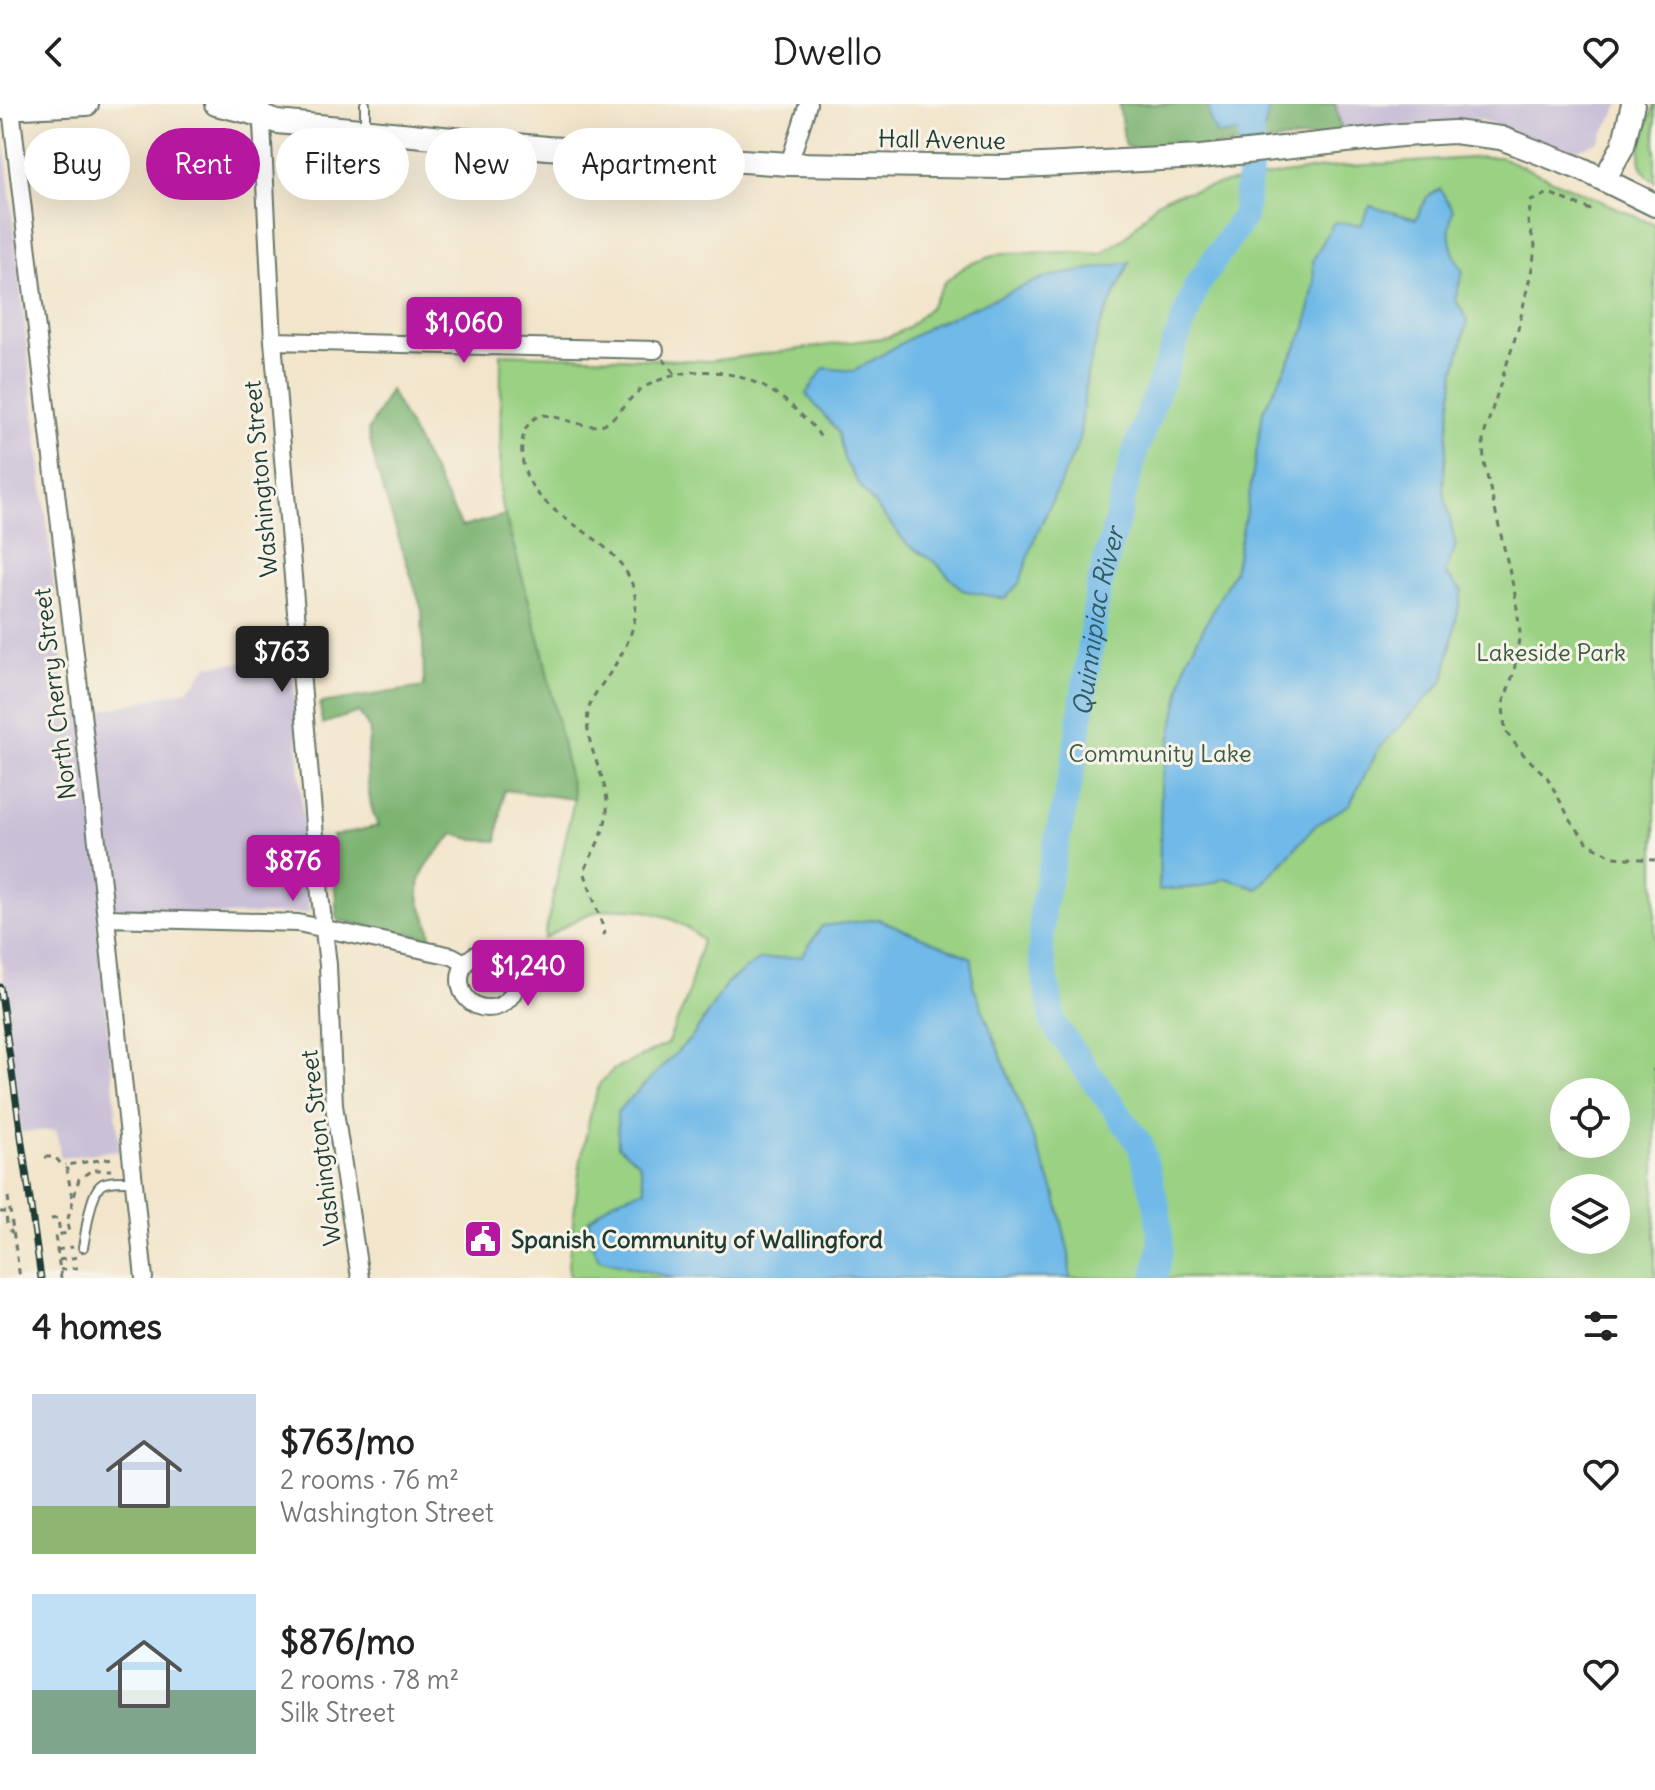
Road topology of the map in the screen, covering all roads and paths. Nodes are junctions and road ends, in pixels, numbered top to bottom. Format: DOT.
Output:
graph roads {
  1 [pos="87,104"];
  2 [pos="216,104"];
  3 [pos="365,104"];
  4 [pos="808,104"];
  5 [pos="1633,104"];
  6 [pos="7,107"];
  7 [pos="261,110"];
  8 [pos="343,128"];
  9 [pos="365,128"];
  10 [pos="409,134"];
  11 [pos="789,164"];
  12 [pos="1604,180"];
  13 [pos="1655,205"];
  14 [pos="1591,210"];
  15 [pos="273,341"];
  16 [pos="655,350"];
  17 [pos="676,375"];
  18 [pos="821,438"];
  19 [pos="1655,860"];
  20 [pos="106,918"];
  21 [pos="323,928"];
  22 [pos="602,935"];
  23 [pos="465,963"];
  24 [pos="45,1157"];
  25 [pos="113,1158"];
  26 [pos="66,1165"];
  27 [pos="115,1171"];
  28 [pos="68,1174"];
  29 [pos="60,1175"];
  30 [pos="133,1181"];
  31 [pos="8,1197"];
  32 [pos="72,1198"];
  33 [pos="0,1212"];
  34 [pos="51,1219"];
  35 [pos="60,1235"];
  36 [pos="14,1236"];
  37 [pos="57,1250"];
  38 [pos="82,1252"];
  39 [pos="59,1260"];
  40 [pos="83,1267"];
  41 [pos="60,1270"];
  42 [pos="20,1278"];
  43 [pos="61,1278"];
  44 [pos="144,1278"];
  45 [pos="360,1278"];
  1 -- 6 [label="main road"];
  2 -- 7 [label="main road, Hall Avenue"];
  3 -- 9 [label="lane"];
  4 -- 11 [label="street"];
  5 -- 12 [label="main road"];
  6 -- 20 [label="street, North Cherry Street"];
  7 -- 8 [label="main road, Hall Avenue"];
  7 -- 15 [label="street, Washington Street"];
  10 -- 11 [label="main road, Hall Avenue"];
  11 -- 12 [label="main road, Hall Avenue"];
  12 -- 13 [label="main road, Hall Avenue"];
  14 -- 19 [label="path"];
  15 -- 16 [label="street"];
  15 -- 21 [label="street, Washington Street"];
  16 -- 17 [label="path"];
  17 -- 18 [label="path"];
  17 -- 22 [label="path"];
  20 -- 21 [label="street"];
  20 -- 30 [label="street, North Cherry Street"];
  21 -- 23 [label="street"];
  21 -- 45 [label="street, Washington Street"];
  24 -- 26 [label="path"];
  25 -- 26 [label="path"];
  26 -- 28 [label="path"];
  27 -- 32 [label="path"];
  28 -- 29 [label="path"];
  28 -- 32 [label="path"];
  30 -- 38 [label="lane"];
  30 -- 44 [label="street, North Cherry Street"];
  31 -- 36 [label="path"];
  32 -- 35 [label="path"];
  33 -- 36 [label="path"];
  34 -- 35 [label="path"];
  35 -- 37 [label="path"];
  36 -- 42 [label="path"];
  37 -- 38 [label="path"];
  37 -- 39 [label="path"];
  38 -- 39 [label="path"];
  39 -- 41 [label="path"];
  40 -- 41 [label="path"];
  41 -- 43 [label="path"];
}
